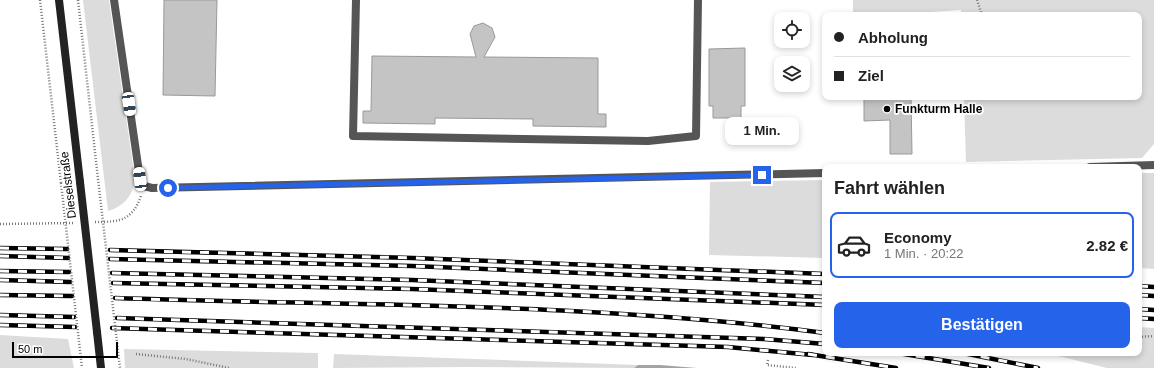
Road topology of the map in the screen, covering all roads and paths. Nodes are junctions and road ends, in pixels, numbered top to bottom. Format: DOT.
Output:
graph roads {
  1 [pos="40,0"];
  2 [pos="58,0"];
  3 [pos="78,0"];
  4 [pos="114,0"];
  5 [pos="356,0"];
  6 [pos="698,0"];
  7 [pos="977,0"];
  8 [pos="981,12"];
  9 [pos="1142,166"];
  10 [pos="1154,166"];
  11 [pos="822,173"];
  12 [pos="1154,336"];
  13 [pos="1142,337"];
  14 [pos="136,354"];
  15 [pos="768,360"];
  16 [pos="82,368"];
  17 [pos="101,368"];
  18 [pos="120,368"];
  19 [pos="229,368"];
  20 [pos="796,368"];
  1 -- 16 [label="path, bridge"];
  2 -- 17 [label="street, Dieselstraße, bridge"];
  3 -- 18 [label="path, bridge"];
  4 -- 11 [label="lane"];
  5 -- 6 [label="lane"];
  7 -- 8 [label="path"];
  9 -- 10 [label="lane"];
  12 -- 13 [label="path"];
  14 -- 19 [label="path"];
  15 -- 20 [label="path"];
}
